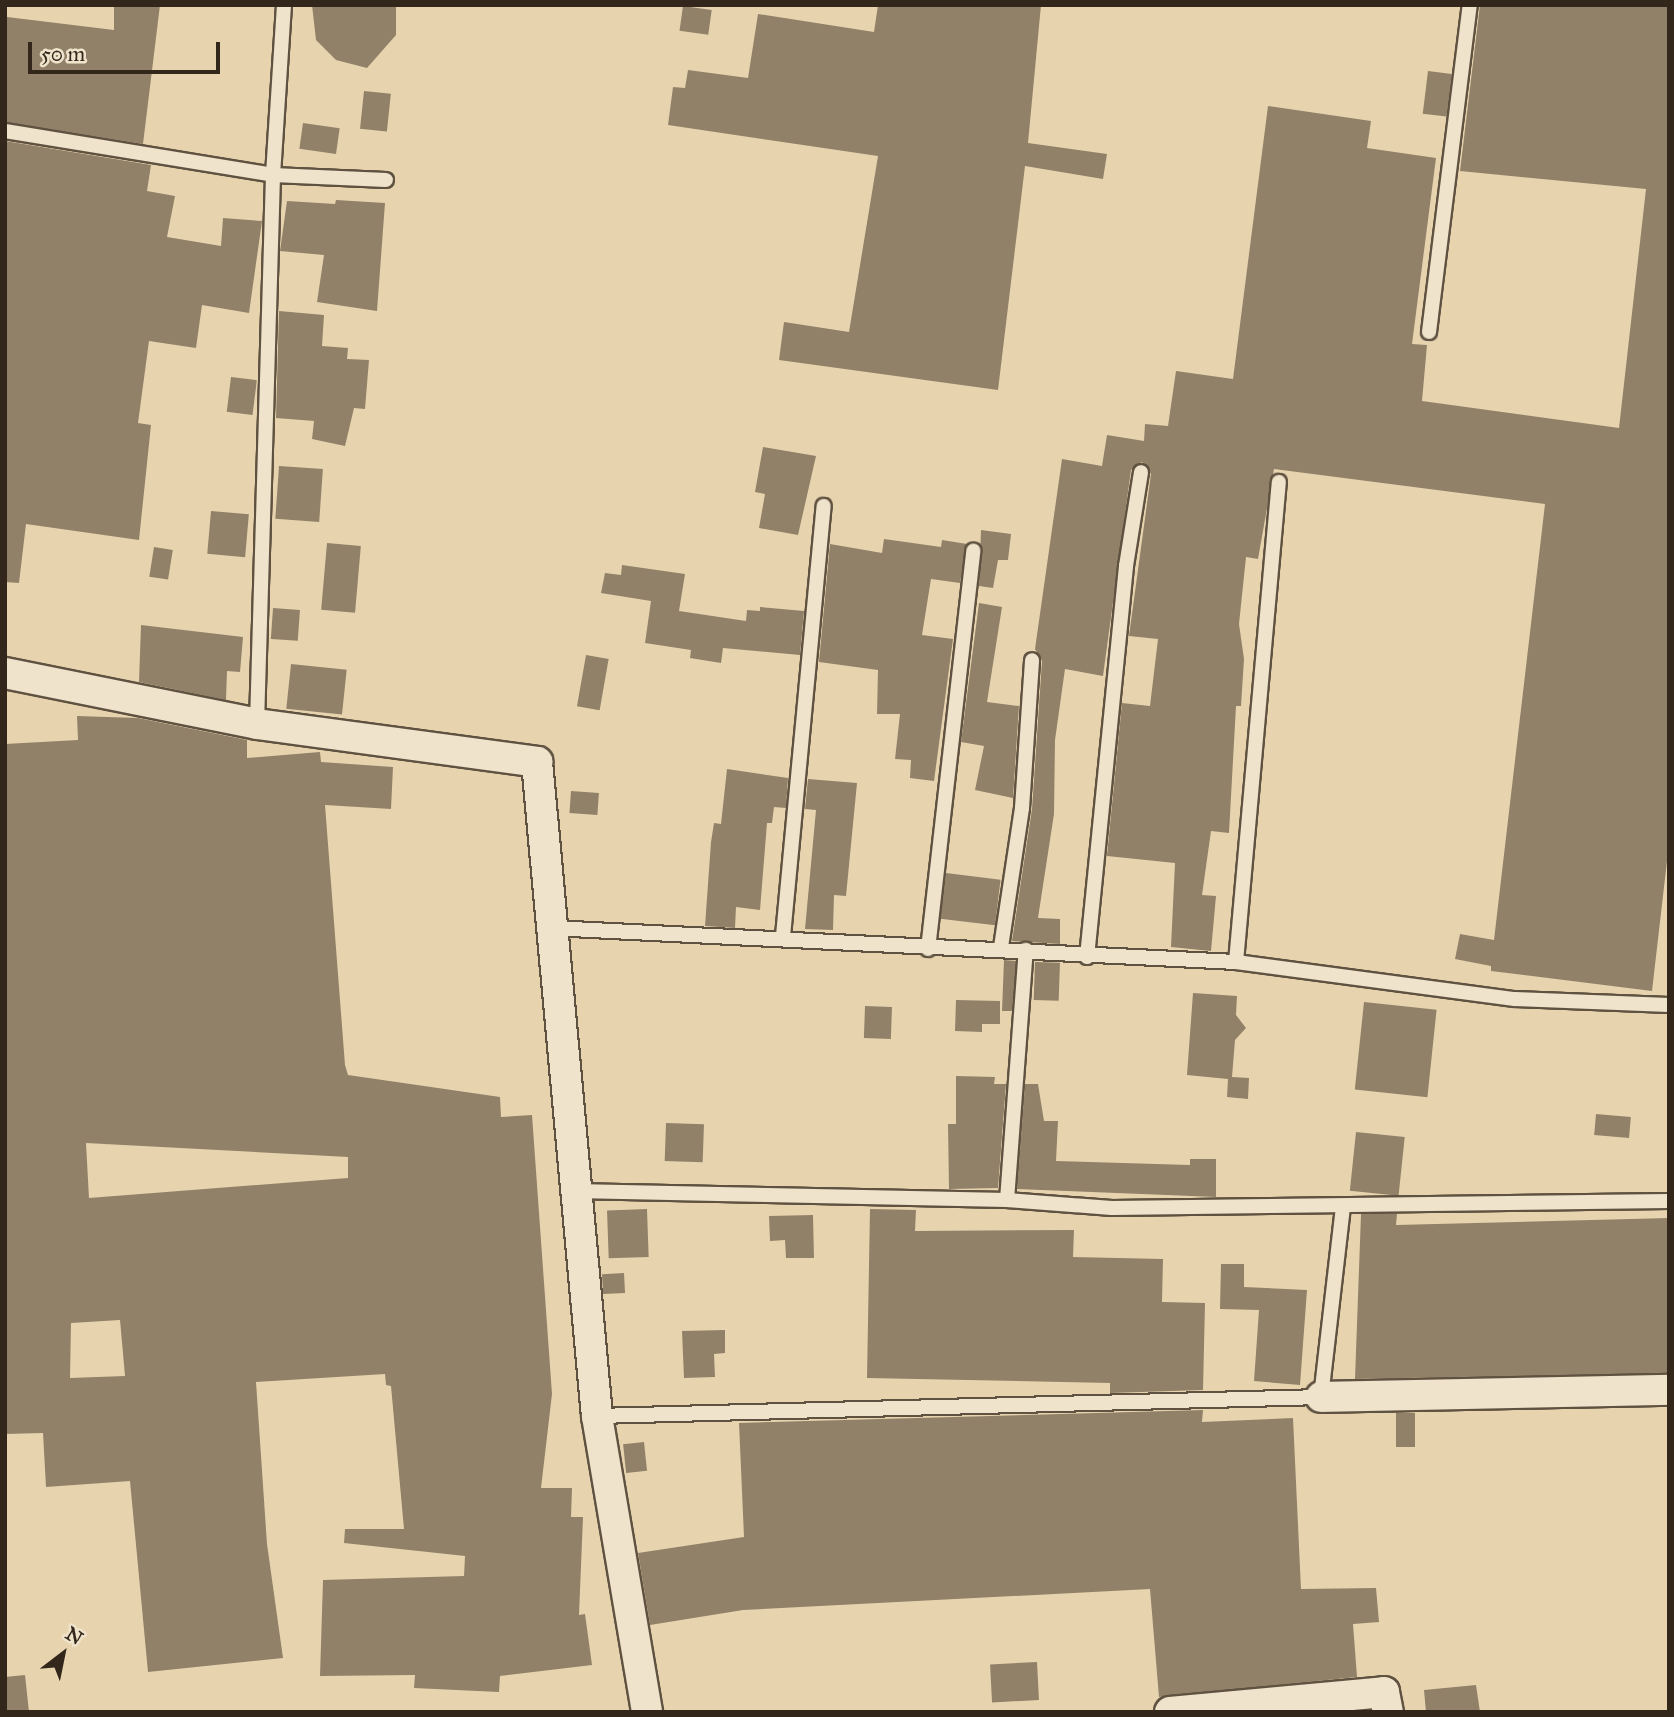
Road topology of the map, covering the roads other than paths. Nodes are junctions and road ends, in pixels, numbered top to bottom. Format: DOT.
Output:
graph roads {
  1 [pos="284,5"];
  2 [pos="1470,5"];
  3 [pos="5,131"];
  4 [pos="273,175"];
  5 [pos="386,180"];
  6 [pos="1429,332"];
  7 [pos="1141,472"];
  8 [pos="1279,482"];
  9 [pos="824,506"];
  10 [pos="973,551"];
  11 [pos="1032,660"];
  12 [pos="5,673"];
  13 [pos="257,724"];
  14 [pos="550,928"];
  15 [pos="783,936"];
  16 [pos="1001,947"];
  17 [pos="928,948"];
  18 [pos="1026,950"];
  19 [pos="1087,957"];
  20 [pos="1236,962"];
  21 [pos="1669,1005"];
  22 [pos="573,1191"];
  23 [pos="1007,1200"];
  24 [pos="1669,1201"];
  25 [pos="1343,1206"];
  26 [pos="1669,1390"];
  27 [pos="1321,1397"];
  28 [pos="597,1416"];
  29 [pos="647,1712"];
  30 [pos="1170,1712"];
  31 [pos="1388,1712"];
  1 -- 4 [label="lane"];
  2 -- 6 [label="lane"];
  3 -- 4 [label="lane"];
  4 -- 5 [label="lane"];
  4 -- 13 [label="lane"];
  7 -- 19 [label="lane"];
  8 -- 20 [label="lane"];
  9 -- 15 [label="lane"];
  10 -- 17 [label="lane"];
  11 -- 16 [label="lane"];
  12 -- 13 [label="street"];
  13 -- 14 [label="street"];
  14 -- 15 [label="lane"];
  14 -- 22 [label="street"];
  15 -- 17 [label="lane"];
  16 -- 17 [label="lane"];
  16 -- 18 [label="lane"];
  18 -- 19 [label="lane"];
  18 -- 23 [label="lane"];
  19 -- 20 [label="lane"];
  20 -- 21 [label="lane"];
  22 -- 23 [label="lane"];
  22 -- 28 [label="street"];
  23 -- 25 [label="lane"];
  24 -- 25 [label="lane"];
  25 -- 27 [label="lane"];
  26 -- 27 [label="street"];
  27 -- 28 [label="lane"];
  28 -- 29 [label="street"];
  30 -- 31 [label="street"];
}
